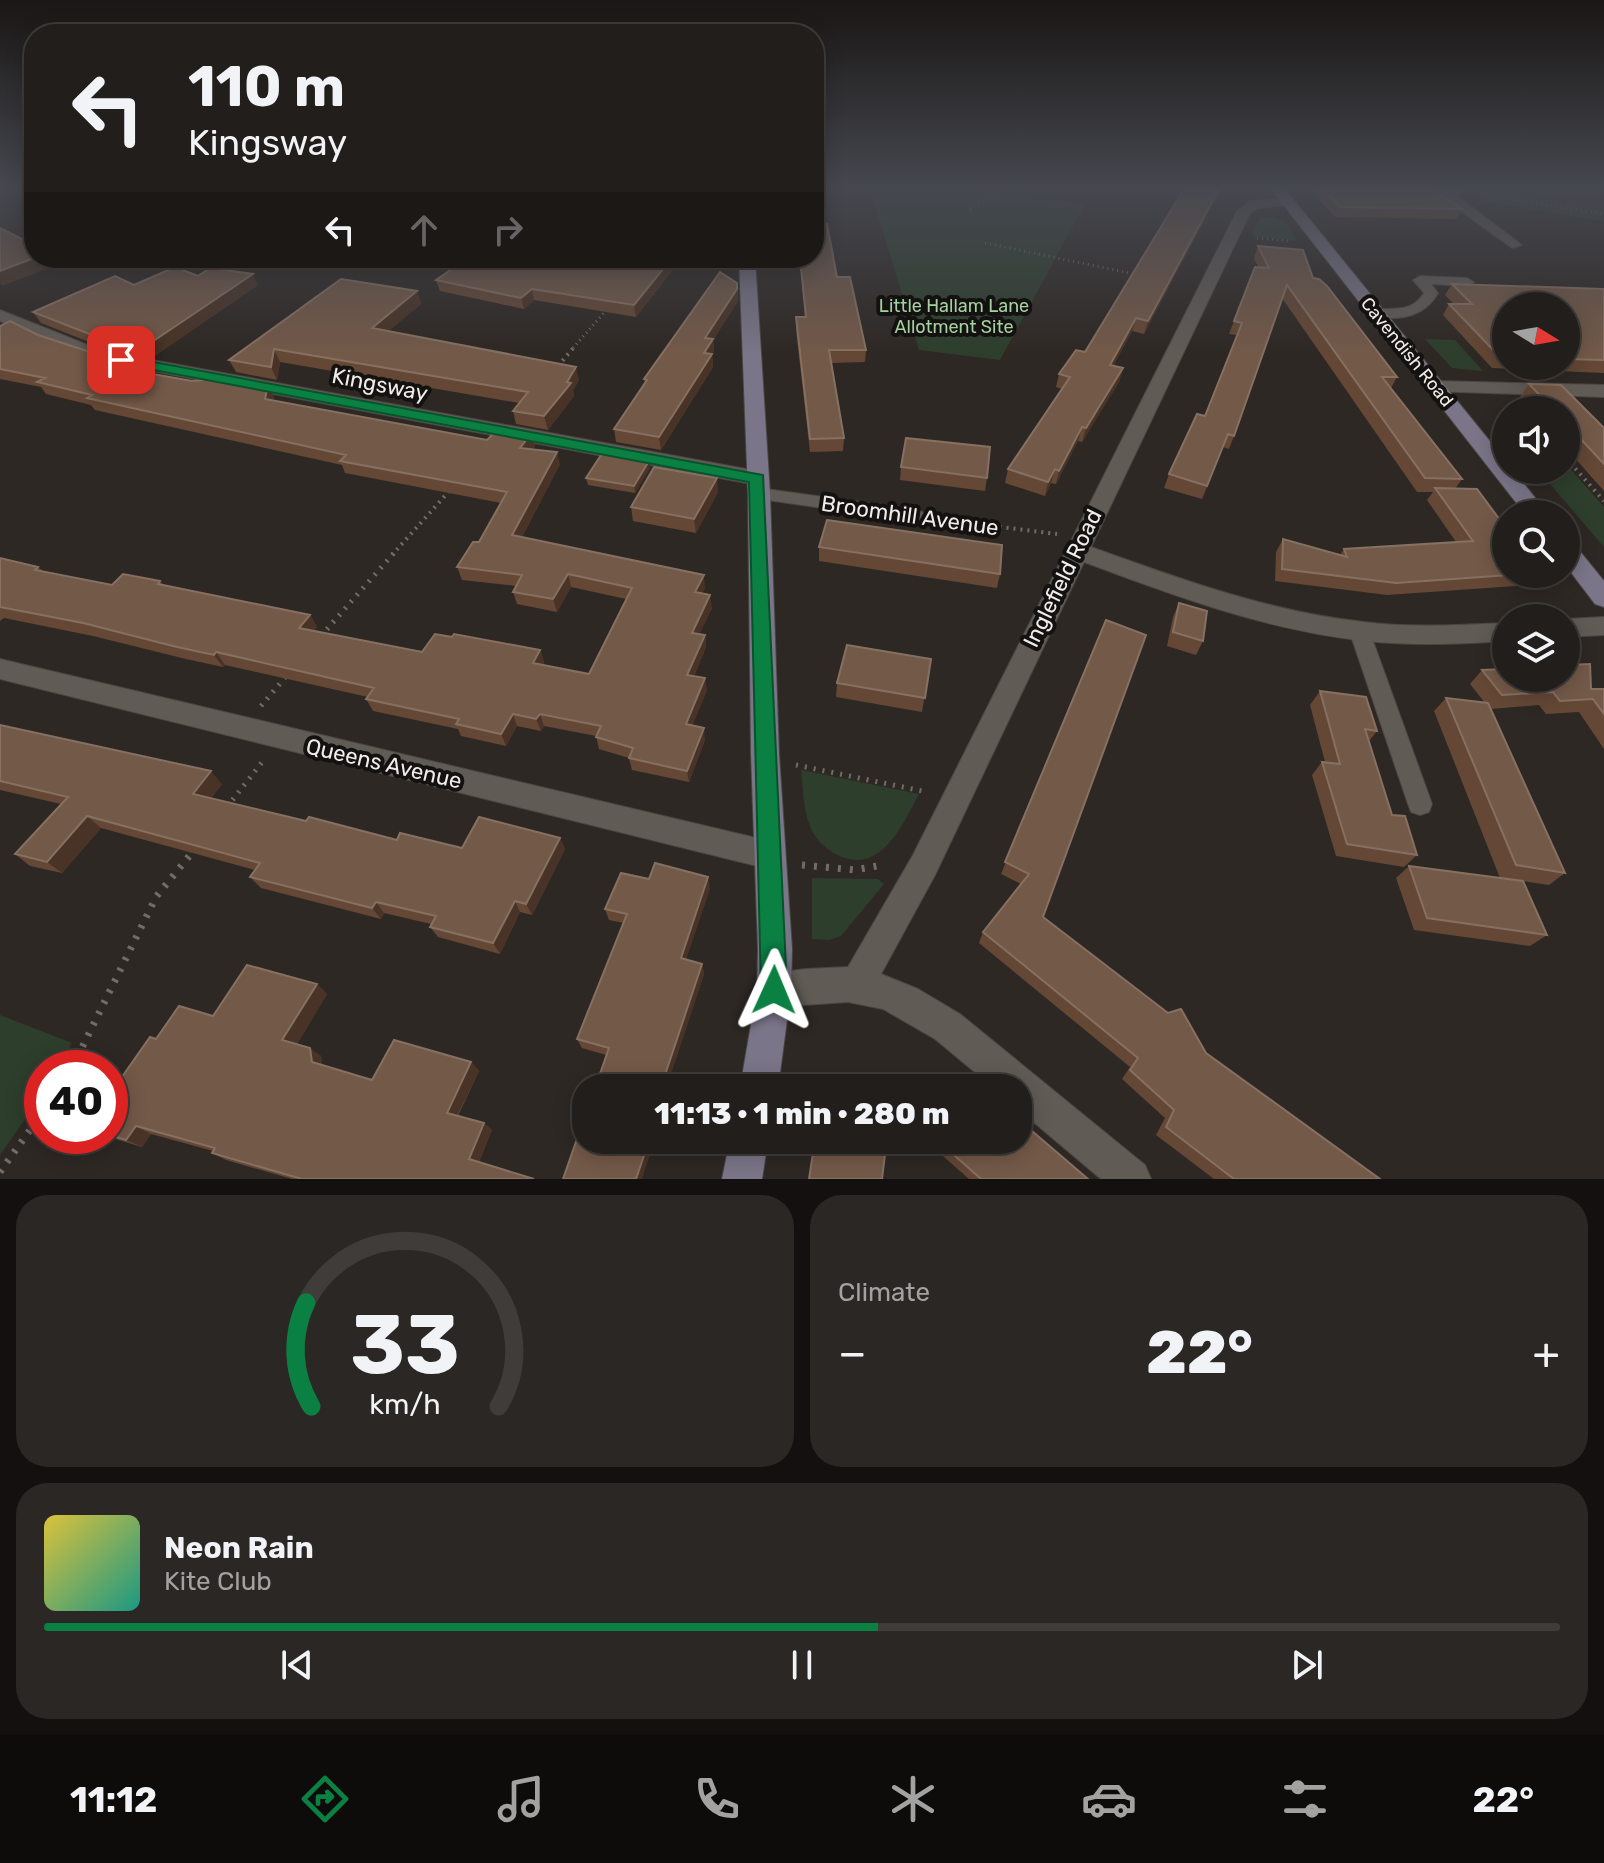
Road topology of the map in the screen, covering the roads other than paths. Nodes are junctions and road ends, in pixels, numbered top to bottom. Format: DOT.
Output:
graph roads {
  1 [pos="1227,244"];
  2 [pos="1322,244"];
  3 [pos="747,268"];
  4 [pos="1467,282"];
  5 [pos="1376,313"];
  6 [pos="0,315"];
  7 [pos="1435,387"];
  8 [pos="1604,391"];
  9 [pos="758,486"];
  10 [pos="1526,500"];
  11 [pos="919,516"];
  12 [pos="1069,542"];
  13 [pos="1580,568"];
  14 [pos="1604,598"];
  15 [pos="1604,626"];
  16 [pos="1580,627"];
  17 [pos="1359,630"];
  18 [pos="1492,632"];
  19 [pos="0,669"];
  20 [pos="1420,804"];
  21 [pos="769,855"];
  22 [pos="857,985"];
  23 [pos="774,990"];
  24 [pos="761,1074"];
  25 [pos="746,1154"];
  26 [pos="742,1179"];
  27 [pos="1131,1179"];
  1 -- 12 [label="street, Inglefield Road"];
  2 -- 5 [label="street, Cavendish Road"];
  3 -- 9 [label="street"];
  4 -- 5 [label="lane"];
  5 -- 7 [label="street, Cavendish Road"];
  6 -- 9 [label="street, Kingsway"];
  7 -- 8 [label="street"];
  7 -- 10 [label="street, Cavendish Road"];
  9 -- 11 [label="lane, Broomhill Avenue"];
  9 -- 21 [label="street"];
  12 -- 17 [label="street"];
  12 -- 22 [label="street, Inglefield Road"];
  13 -- 14 [label="street"];
  15 -- 16 [label="street"];
  17 -- 18 [label="street"];
  17 -- 20 [label="lane"];
  19 -- 21 [label="street, Queens Avenue"];
  21 -- 23 [label="street"];
  22 -- 23 [label="street"];
  22 -- 27 [label="street"];
  23 -- 24 [label="street"];
  25 -- 26 [label="street"];
}
